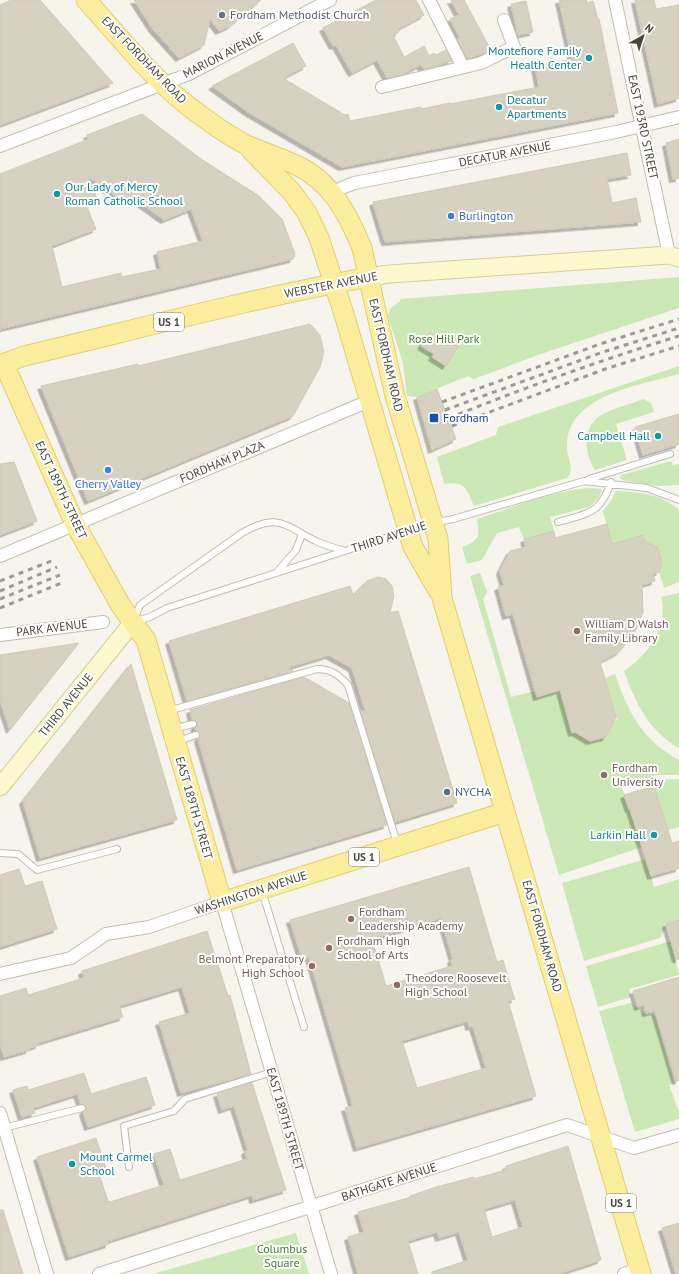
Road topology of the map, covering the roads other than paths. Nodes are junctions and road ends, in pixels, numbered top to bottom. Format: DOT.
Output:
graph roads {
  1 [pos="86,0"];
  2 [pos="330,0"];
  3 [pos="429,0"];
  4 [pos="615,0"];
  5 [pos="504,20"];
  6 [pos="463,67"];
  7 [pos="163,84"];
  8 [pos="382,87"];
  9 [pos="679,117"];
  10 [pos="643,127"];
  11 [pos="244,144"];
  12 [pos="0,146"];
  13 [pos="332,192"];
  14 [pos="676,253"];
  15 [pos="369,277"];
  16 [pos="334,283"];
  17 [pos="2,364"];
  18 [pos="369,401"];
  19 [pos="670,454"];
  20 [pos="584,481"];
  21 [pos="611,482"];
  22 [pos="679,500"];
  23 [pos="558,522"];
  24 [pos="432,523"];
  25 [pos="75,524"];
  26 [pos="408,530"];
  27 [pos="302,534"];
  28 [pos="345,551"];
  29 [pos="0,556"];
  30 [pos="276,574"];
  31 [pos="442,598"];
  32 [pos="103,622"];
  33 [pos="133,622"];
  34 [pos="0,635"];
  35 [pos="166,712"];
  36 [pos="193,724"];
  37 [pos="173,735"];
  38 [pos="196,735"];
  39 [pos="0,787"];
  40 [pos="505,812"];
  41 [pos="398,847"];
  42 [pos="117,849"];
  43 [pos="0,853"];
  44 [pos="261,890"];
  45 [pos="222,902"];
  46 [pos="0,974"];
  47 [pos="304,1027"];
  48 [pos="272,1072"];
  49 [pos="82,1108"];
  50 [pos="0,1113"];
  51 [pos="4,1128"];
  52 [pos="679,1135"];
  53 [pos="601,1136"];
  54 [pos="129,1167"];
  55 [pos="312,1208"];
  56 [pos="635,1272"];
  57 [pos="47,1274"];
  58 [pos="99,1274"];
  59 [pos="331,1274"];
  1 -- 7 [label="main road, EAST FORDHAM ROAD"];
  2 -- 7 [label="street, MARION AVENUE"];
  3 -- 6 [label="street"];
  4 -- 10 [label="street, EAST 193RD STREET"];
  5 -- 6 [label="street"];
  6 -- 8 [label="street"];
  7 -- 11 [label="main road, EAST FORDHAM ROAD"];
  7 -- 12 [label="street, MARION AVENUE"];
  9 -- 10 [label="street, DECATUR AVENUE"];
  10 -- 13 [label="street, DECATUR AVENUE"];
  10 -- 14 [label="street, EAST 193RD STREET"];
  11 -- 13 [label="main road, EAST FORDHAM ROAD"];
  11 -- 16 [label="main road, EAST FORDHAM ROAD / US 1"];
  13 -- 15 [label="main road, EAST FORDHAM ROAD"];
  14 -- 15 [label="main road, WEBSTER AVENUE"];
  15 -- 16 [label="main road, WEBSTER AVENUE"];
  15 -- 24 [label="main road, EAST FORDHAM ROAD"];
  16 -- 17 [label="main road, WEBSTER AVENUE / US 1"];
  16 -- 18 [label="main road, EAST FORDHAM ROAD / US 1"];
  17 -- 25 [label="main road, EAST 189TH STREET / US 1"];
  18 -- 25 [label="street, FORDHAM PLAZA"];
  18 -- 26 [label="main road, EAST FORDHAM ROAD / US 1"];
  19 -- 20 [label="lane, THIRD AVENUE"];
  20 -- 21 [label="lane"];
  20 -- 24 [label="lane, THIRD AVENUE"];
  21 -- 22 [label="lane"];
  21 -- 23 [label="lane"];
  24 -- 26 [label="lane, THIRD AVENUE"];
  24 -- 31 [label="main road, EAST FORDHAM ROAD"];
  25 -- 29 [label="street"];
  25 -- 33 [label="main road, EAST 189TH STREET / US 1"];
  26 -- 28 [label="lane, THIRD AVENUE"];
  26 -- 31 [label="main road, EAST FORDHAM ROAD / US 1"];
  27 -- 28 [label="lane, THIRD AVENUE"];
  27 -- 30 [label="lane"];
  27 -- 33 [label="lane, THIRD AVENUE"];
  28 -- 30 [label="lane, THIRD AVENUE"];
  30 -- 33 [label="lane, THIRD AVENUE"];
  31 -- 40 [label="main road, EAST FORDHAM ROAD / US 1"];
  32 -- 34 [label="street, PARK AVENUE"];
  33 -- 35 [label="main road, EAST 189TH STREET / US 1"];
  33 -- 39 [label="main road, THIRD AVENUE"];
  35 -- 37 [label="main road, EAST 189TH STREET / US 1"];
  35 -- 41 [label="lane"];
  36 -- 37 [label="lane"];
  37 -- 38 [label="lane"];
  37 -- 45 [label="main road, EAST 189TH STREET / US 1"];
  40 -- 41 [label="main road, WASHINGTON AVENUE / US 1"];
  40 -- 53 [label="main road, EAST FORDHAM ROAD / US 1"];
  41 -- 44 [label="main road, WASHINGTON AVENUE / US 1"];
  42 -- 43 [label="lane"];
  44 -- 45 [label="main road, WASHINGTON AVENUE / US 1"];
  44 -- 47 [label="lane"];
  45 -- 46 [label="street, WASHINGTON AVENUE"];
  45 -- 48 [label="street, EAST 189TH STREET"];
  48 -- 54 [label="lane"];
  48 -- 55 [label="street, EAST 189TH STREET"];
  49 -- 51 [label="lane"];
  50 -- 51 [label="street"];
  51 -- 57 [label="street"];
  52 -- 53 [label="street, BATHGATE AVENUE"];
  53 -- 55 [label="street, BATHGATE AVENUE"];
  53 -- 56 [label="main road, EAST FORDHAM ROAD / US 1"];
  55 -- 58 [label="street, BATHGATE AVENUE"];
  55 -- 59 [label="street, EAST 189TH STREET"];
}
